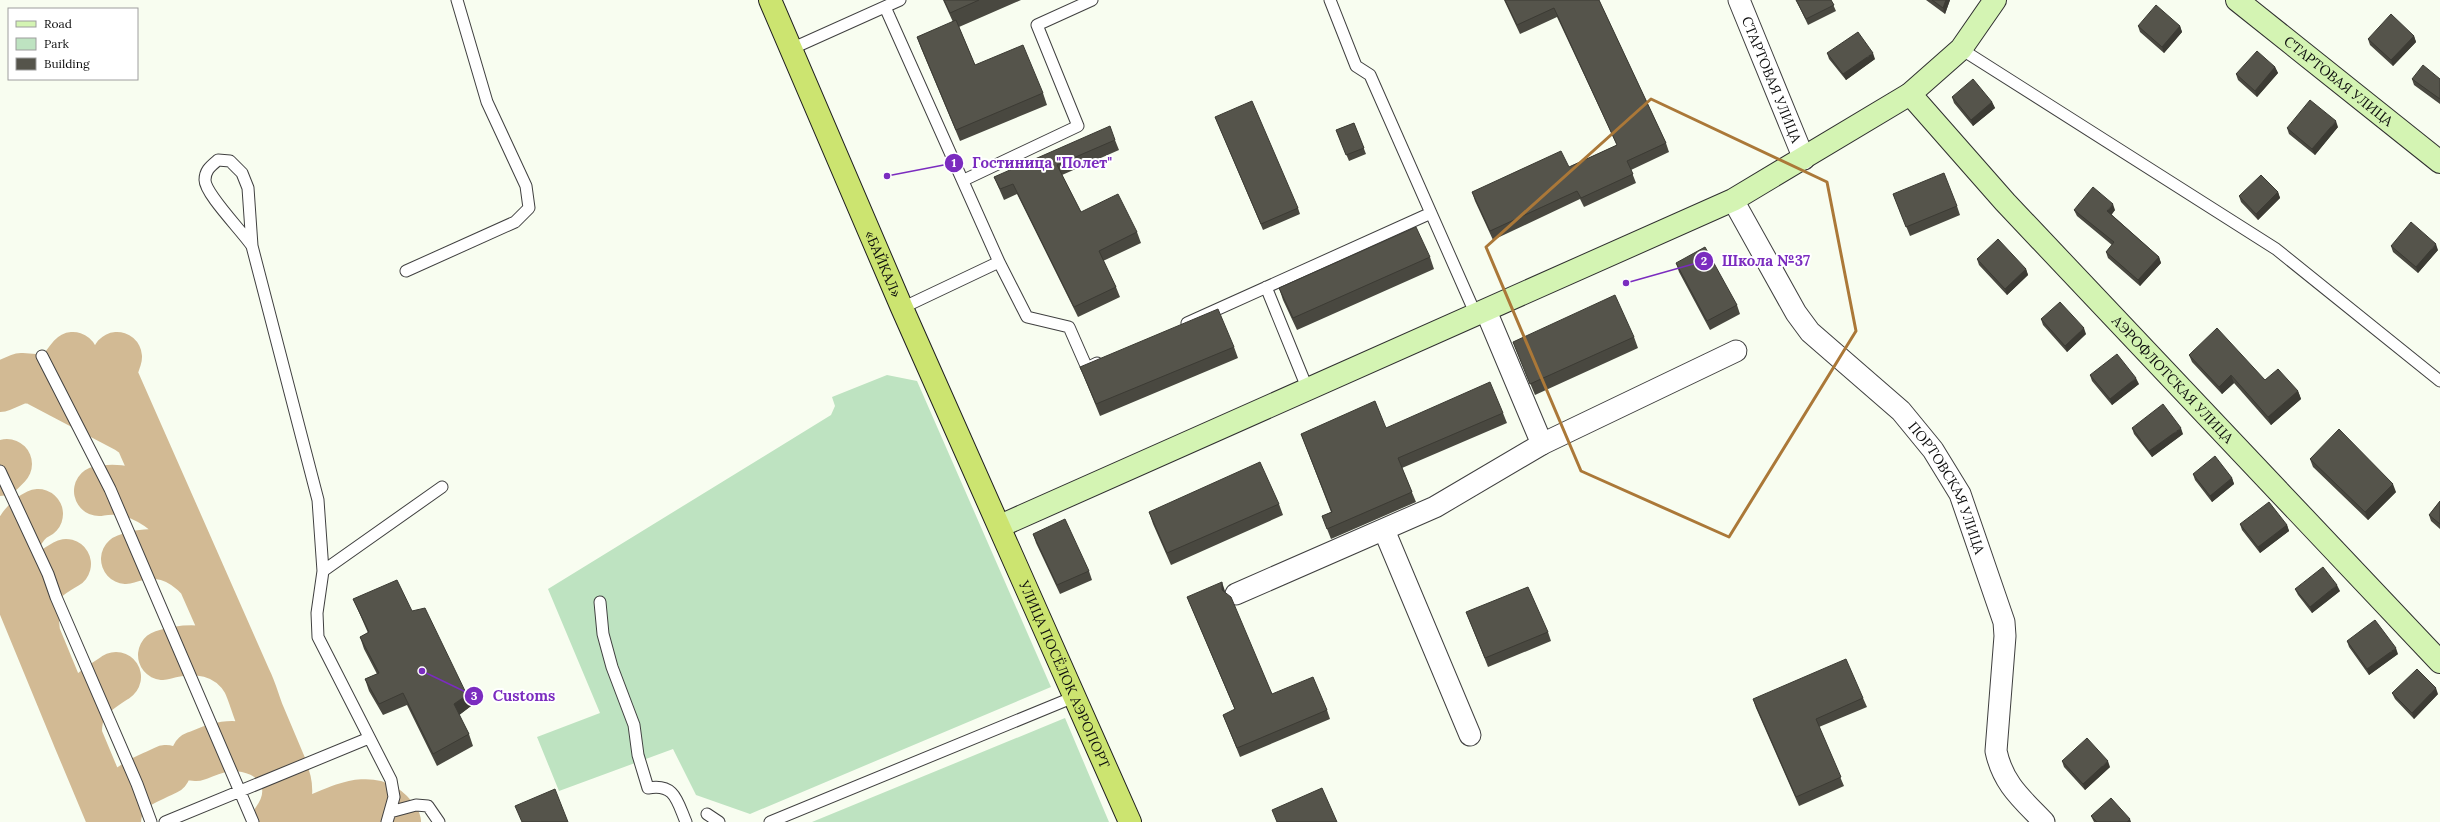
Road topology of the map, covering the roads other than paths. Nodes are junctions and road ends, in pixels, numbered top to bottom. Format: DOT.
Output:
graph roads {
  1 [pos="457,0"];
  2 [pos="770,0"];
  3 [pos="900,0"];
  4 [pos="1092,0"];
  5 [pos="1330,0"];
  6 [pos="1739,0"];
  7 [pos="1995,0"];
  8 [pos="2237,0"];
  9 [pos="885,7"];
  10 [pos="791,49"];
  11 [pos="1961,49"];
  12 [pos="1910,94"];
  13 [pos="1804,159"];
  14 [pos="2440,162"];
  15 [pos="964,180"];
  16 [pos="1733,200"];
  17 [pos="1431,213"];
  18 [pos="252,246"];
  19 [pos="999,262"];
  20 [pos="406,271"];
  21 [pos="1266,287"];
  22 [pos="902,308"];
  23 [pos="1481,313"];
  24 [pos="1180,326"];
  25 [pos="1736,351"];
  26 [pos="42,356"];
  27 [pos="1108,358"];
  28 [pos="2440,381"];
  29 [pos="1308,390"];
  30 [pos="1542,444"];
  31 [pos="0,471"];
  32 [pos="442,487"];
  33 [pos="1000,526"];
  34 [pos="1384,530"];
  35 [pos="323,571"];
  36 [pos="1236,594"];
  37 [pos="600,602"];
  38 [pos="2440,662"];
  39 [pos="1074,697"];
  40 [pos="1470,735"];
  41 [pos="369,738"];
  42 [pos="240,792"];
  43 [pos="707,814"];
  44 [pos="388,817"];
  45 [pos="151,822"];
  46 [pos="165,822"];
  47 [pos="253,822"];
  48 [pos="439,822"];
  49 [pos="686,822"];
  50 [pos="719,822"];
  51 [pos="770,822"];
  52 [pos="1130,822"];
  53 [pos="2044,822"];
  1 -- 20 [label="lane"];
  2 -- 10 [label="highway, «БАЙКАЛ»"];
  3 -- 9 [label="lane"];
  4 -- 15 [label="lane"];
  5 -- 17 [label="lane"];
  6 -- 13 [label="street, СТАРТОВАЯ УЛИЦА"];
  7 -- 11 [label="main road"];
  8 -- 14 [label="main road, СТАРТОВАЯ УЛИЦА"];
  9 -- 10 [label="lane"];
  9 -- 15 [label="lane"];
  10 -- 22 [label="highway, «БАЙКАЛ»"];
  11 -- 12 [label="main road"];
  11 -- 28 [label="lane"];
  12 -- 13 [label="main road"];
  12 -- 38 [label="main road, АЭРОФЛОТСКАЯ УЛИЦА"];
  13 -- 16 [label="main road"];
  15 -- 19 [label="lane"];
  16 -- 23 [label="main road"];
  16 -- 53 [label="street, ПОРТОВСКАЯ УЛИЦА"];
  17 -- 21 [label="lane"];
  17 -- 23 [label="lane"];
  18 -- 18 [label="lane"];
  18 -- 35 [label="lane"];
  19 -- 22 [label="lane"];
  19 -- 27 [label="lane"];
  21 -- 24 [label="lane"];
  21 -- 29 [label="lane"];
  22 -- 33 [label="highway, «БАЙКАЛ»"];
  23 -- 29 [label="main road"];
  23 -- 30 [label="street"];
  25 -- 30 [label="street"];
  26 -- 42 [label="lane"];
  29 -- 33 [label="main road"];
  30 -- 34 [label="street"];
  31 -- 45 [label="lane"];
  32 -- 35 [label="lane"];
  33 -- 39 [label="highway, УЛИЦА ПОСЁЛОК АЭРОПОРТ"];
  34 -- 36 [label="street"];
  34 -- 40 [label="street"];
  35 -- 41 [label="lane"];
  37 -- 49 [label="lane"];
  39 -- 51 [label="lane"];
  39 -- 52 [label="highway, УЛИЦА ПОСЁЛОК АЭРОПОРТ"];
  41 -- 42 [label="lane"];
  41 -- 44 [label="lane"];
  42 -- 46 [label="lane"];
  42 -- 47 [label="lane"];
  43 -- 50 [label="lane"];
  44 -- 48 [label="lane"];
}
